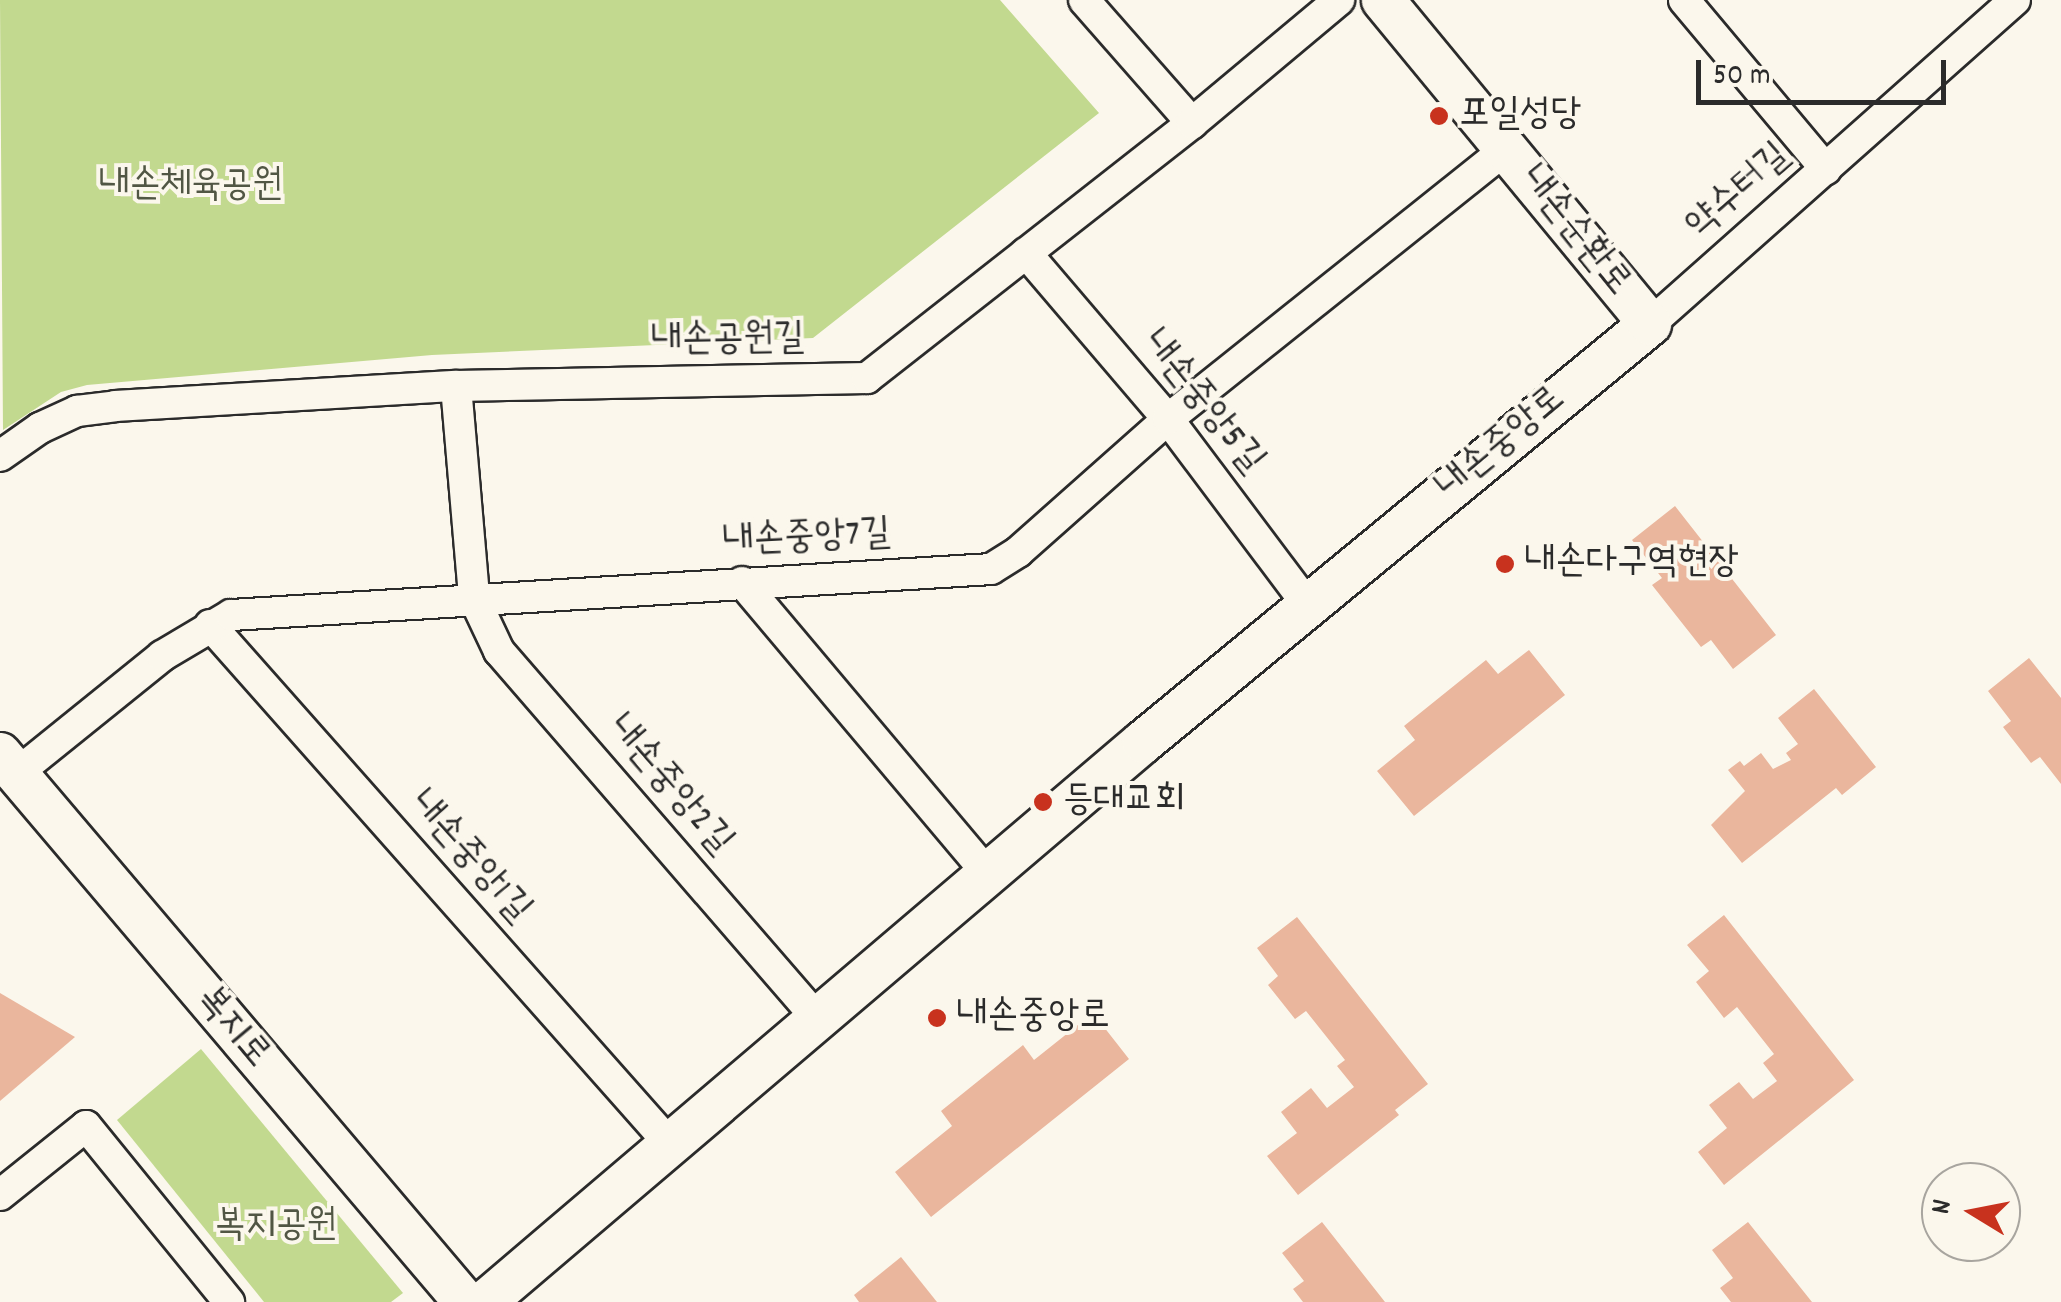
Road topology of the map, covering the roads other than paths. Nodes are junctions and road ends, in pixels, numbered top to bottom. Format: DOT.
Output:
graph roads {
  1 [pos="1084,0"];
  2 [pos="1339,0"];
  3 [pos="1384,0"];
  4 [pos="1684,0"];
  5 [pos="2015,0"];
  6 [pos="1980,11"];
  7 [pos="1192,123"];
  8 [pos="1506,149"];
  9 [pos="1826,169"];
  10 [pos="1026,254"];
  11 [pos="1650,324"];
  12 [pos="456,386"];
  13 [pos="1168,418"];
  14 [pos="0,456"];
  15 [pos="742,582"];
  16 [pos="474,598"];
  17 [pos="1310,608"];
  18 [pos="210,625"];
  19 [pos="8,764"];
  20 [pos="990,875"];
  21 [pos="818,1018"];
  22 [pos="669,1143"];
  23 [pos="0,1195"];
  24 [pos="228,1302"];
  25 [pos="465,1302"];
  26 [pos="485,1302"];
  1 -- 7 [label="street"];
  2 -- 7 [label="street, 내손공원길"];
  3 -- 8 [label="street, 내손순환로"];
  4 -- 9 [label="street"];
  5 -- 6 [label="street, 약수터길"];
  6 -- 9 [label="street, 약수터길"];
  7 -- 10 [label="street, 내손공원길"];
  8 -- 11 [label="street, 내손순환로"];
  8 -- 13 [label="street, 내손중앙7길"];
  9 -- 11 [label="street, 약수터길"];
  10 -- 12 [label="street, 내손공원길"];
  10 -- 13 [label="street, 내손중앙5길"];
  11 -- 17 [label="street, 내손중앙로"];
  12 -- 14 [label="street, 내손공원길"];
  12 -- 16 [label="street, 내손중앙2길"];
  13 -- 15 [label="street, 내손중앙7길"];
  13 -- 17 [label="street, 내손중앙5길"];
  15 -- 16 [label="street, 내손중앙7길"];
  15 -- 20 [label="street"];
  16 -- 18 [label="street, 내손중앙7길"];
  16 -- 21 [label="street, 내손중앙2길"];
  17 -- 20 [label="street, 내손중앙로"];
  18 -- 19 [label="street, 내손중앙7길"];
  18 -- 22 [label="street, 내손중앙1길"];
  19 -- 25 [label="street, 복지로"];
  20 -- 21 [label="street, 내손중앙로"];
  21 -- 22 [label="street, 내손중앙로"];
  22 -- 26 [label="street, 내손중앙로"];
  23 -- 24 [label="street"];
}
